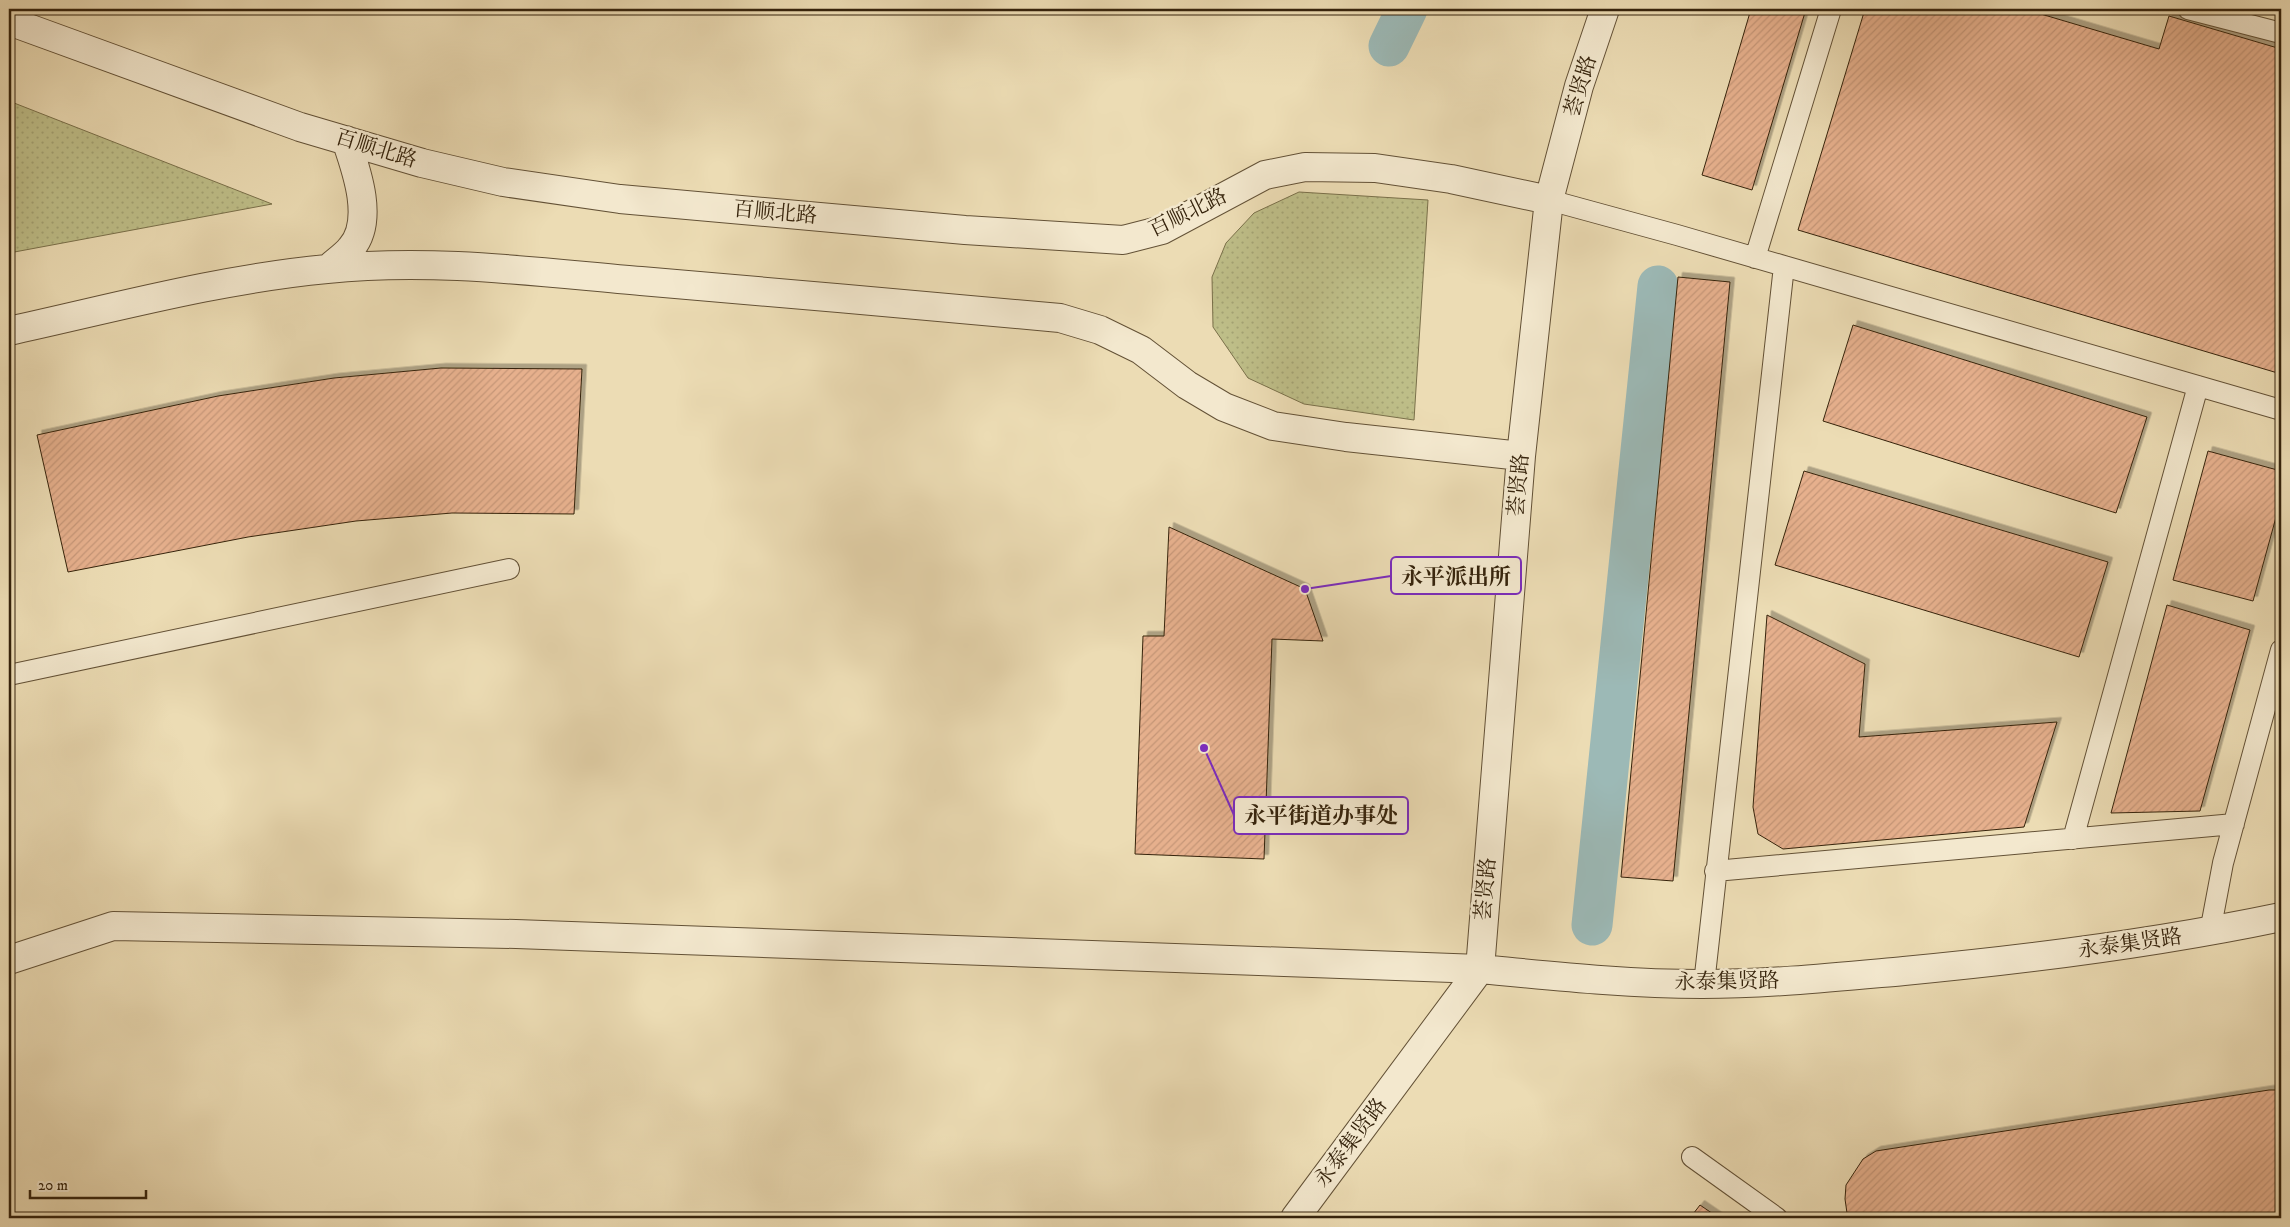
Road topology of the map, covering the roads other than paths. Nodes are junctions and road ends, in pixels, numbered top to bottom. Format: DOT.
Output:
graph roads {
  1 [pos="1605,9"];
  2 [pos="1831,9"];
  3 [pos="2188,9"];
  4 [pos="9,21"];
  5 [pos="2281,33"];
  6 [pos="346,140"];
  7 [pos="1549,200"];
  8 [pos="1755,258"];
  9 [pos="1784,266"];
  10 [pos="328,269"];
  11 [pos="9,331"];
  12 [pos="2198,386"];
  13 [pos="2281,410"];
  14 [pos="1521,456"];
  15 [pos="510,569"];
  16 [pos="2281,650"];
  17 [pos="9,675"];
  18 [pos="2234,824"];
  19 [pos="2074,839"];
  20 [pos="1715,871"];
  21 [pos="2281,917"];
  22 [pos="2210,932"];
  23 [pos="9,960"];
  24 [pos="1480,969"];
  25 [pos="1704,984"];
  26 [pos="1692,1157"];
  27 [pos="1295,1218"];
  28 [pos="1776,1218"];
  1 -- 7 [label="street, 荟贤路"];
  2 -- 8 [label="lane"];
  3 -- 5 [label="lane"];
  4 -- 6 [label="street, 百顺北路"];
  6 -- 7 [label="street, 百顺北路"];
  6 -- 10 [label="street"];
  7 -- 8 [label="lane"];
  7 -- 14 [label="street, 荟贤路"];
  8 -- 9 [label="lane"];
  9 -- 12 [label="lane"];
  9 -- 20 [label="lane"];
  10 -- 11 [label="street"];
  10 -- 14 [label="street"];
  12 -- 13 [label="lane"];
  12 -- 19 [label="lane"];
  14 -- 24 [label="street, 荟贤路"];
  15 -- 17 [label="lane"];
  16 -- 18 [label="lane"];
  18 -- 19 [label="lane"];
  18 -- 22 [label="lane"];
  19 -- 20 [label="lane"];
  20 -- 25 [label="lane"];
  21 -- 22 [label="street, 永泰集贤路"];
  22 -- 25 [label="street, 永泰集贤路"];
  23 -- 24 [label="street"];
  24 -- 25 [label="street, 永泰集贤路"];
  24 -- 27 [label="street, 永泰集贤路"];
  26 -- 28 [label="lane"];
}
